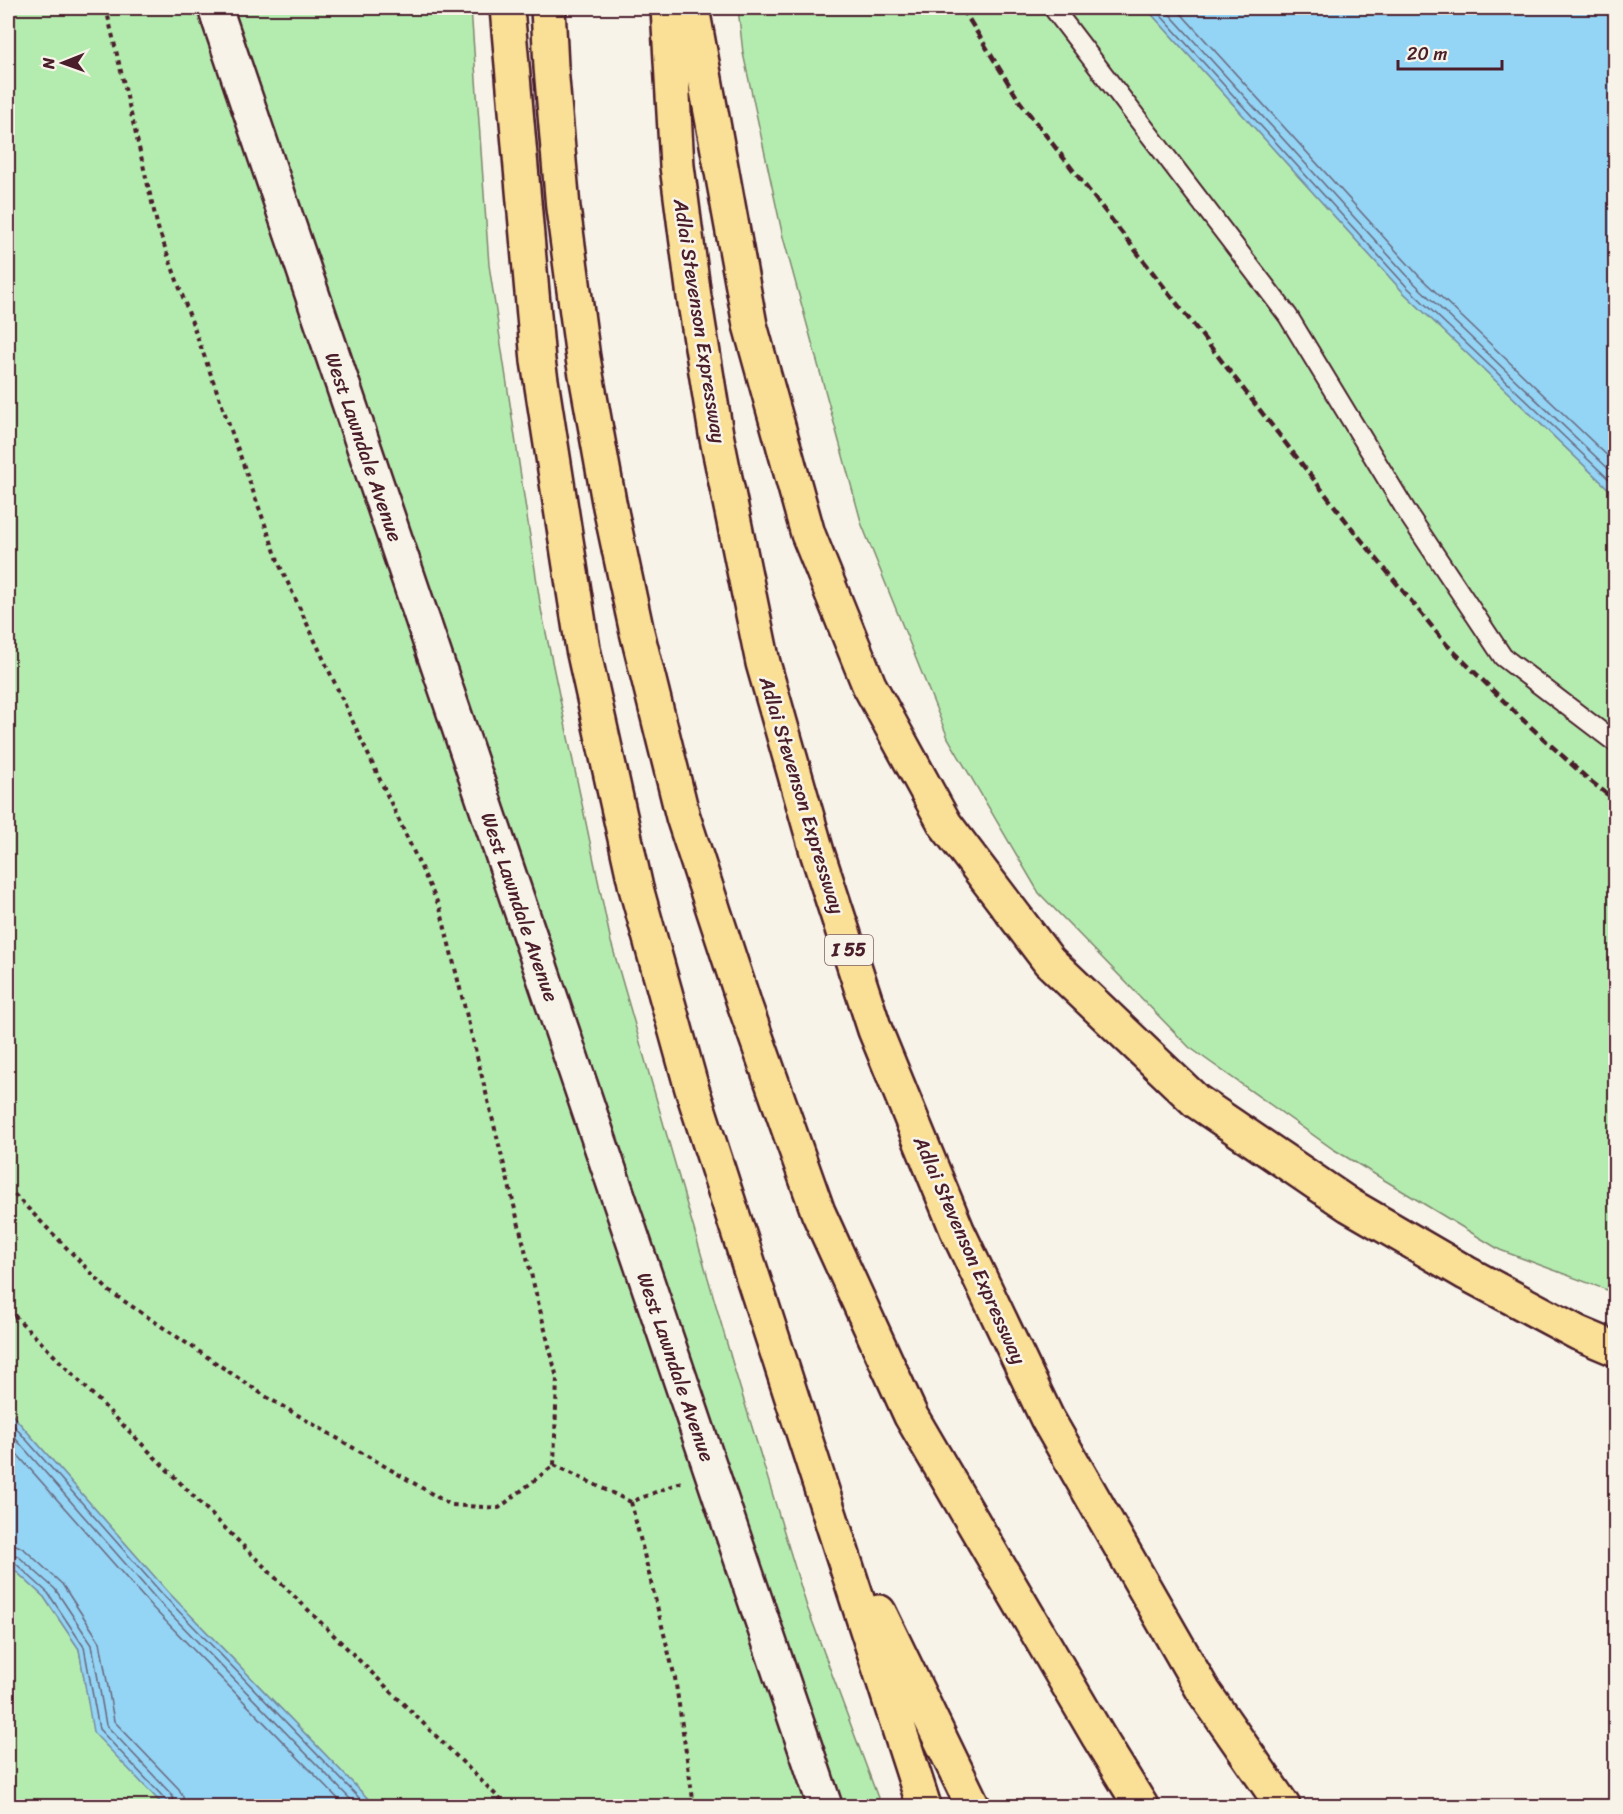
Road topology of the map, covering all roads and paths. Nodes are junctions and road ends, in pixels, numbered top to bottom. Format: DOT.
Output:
graph roads {
  1 [pos="106,8"];
  2 [pos="215,8"];
  3 [pos="507,8"];
  4 [pos="548,8"];
  5 [pos="668,8"];
  6 [pos="692,8"];
  7 [pos="1053,8"];
  8 [pos="1616,744"];
  9 [pos="8,1188"];
  10 [pos="1466,1273"];
  11 [pos="8,1309"];
  12 [pos="1616,1336"];
  13 [pos="1616,1349"];
  14 [pos="554,1465"];
  15 [pos="669,1487"];
  16 [pos="631,1502"];
  17 [pos="826,1502"];
  18 [pos="507,1806"];
  19 [pos="694,1806"];
  20 [pos="825,1806"];
  21 [pos="924,1806"];
  22 [pos="973,1806"];
  23 [pos="1141,1806"];
  24 [pos="1283,1806"];
  1 -- 14 [label="path"];
  2 -- 20 [label="street, West Lawndale Avenue"];
  3 -- 17 [label="highway"];
  4 -- 23 [label="highway"];
  5 -- 24 [label="highway, Adlai Stevenson Expressway / I 55"];
  6 -- 10 [label="highway"];
  7 -- 8 [label="lane"];
  9 -- 14 [label="path"];
  10 -- 12 [label="highway"];
  10 -- 13 [label="highway"];
  11 -- 18 [label="path"];
  14 -- 16 [label="path"];
  15 -- 16 [label="path"];
  16 -- 19 [label="path"];
  17 -- 21 [label="highway"];
  17 -- 22 [label="highway"];
}
